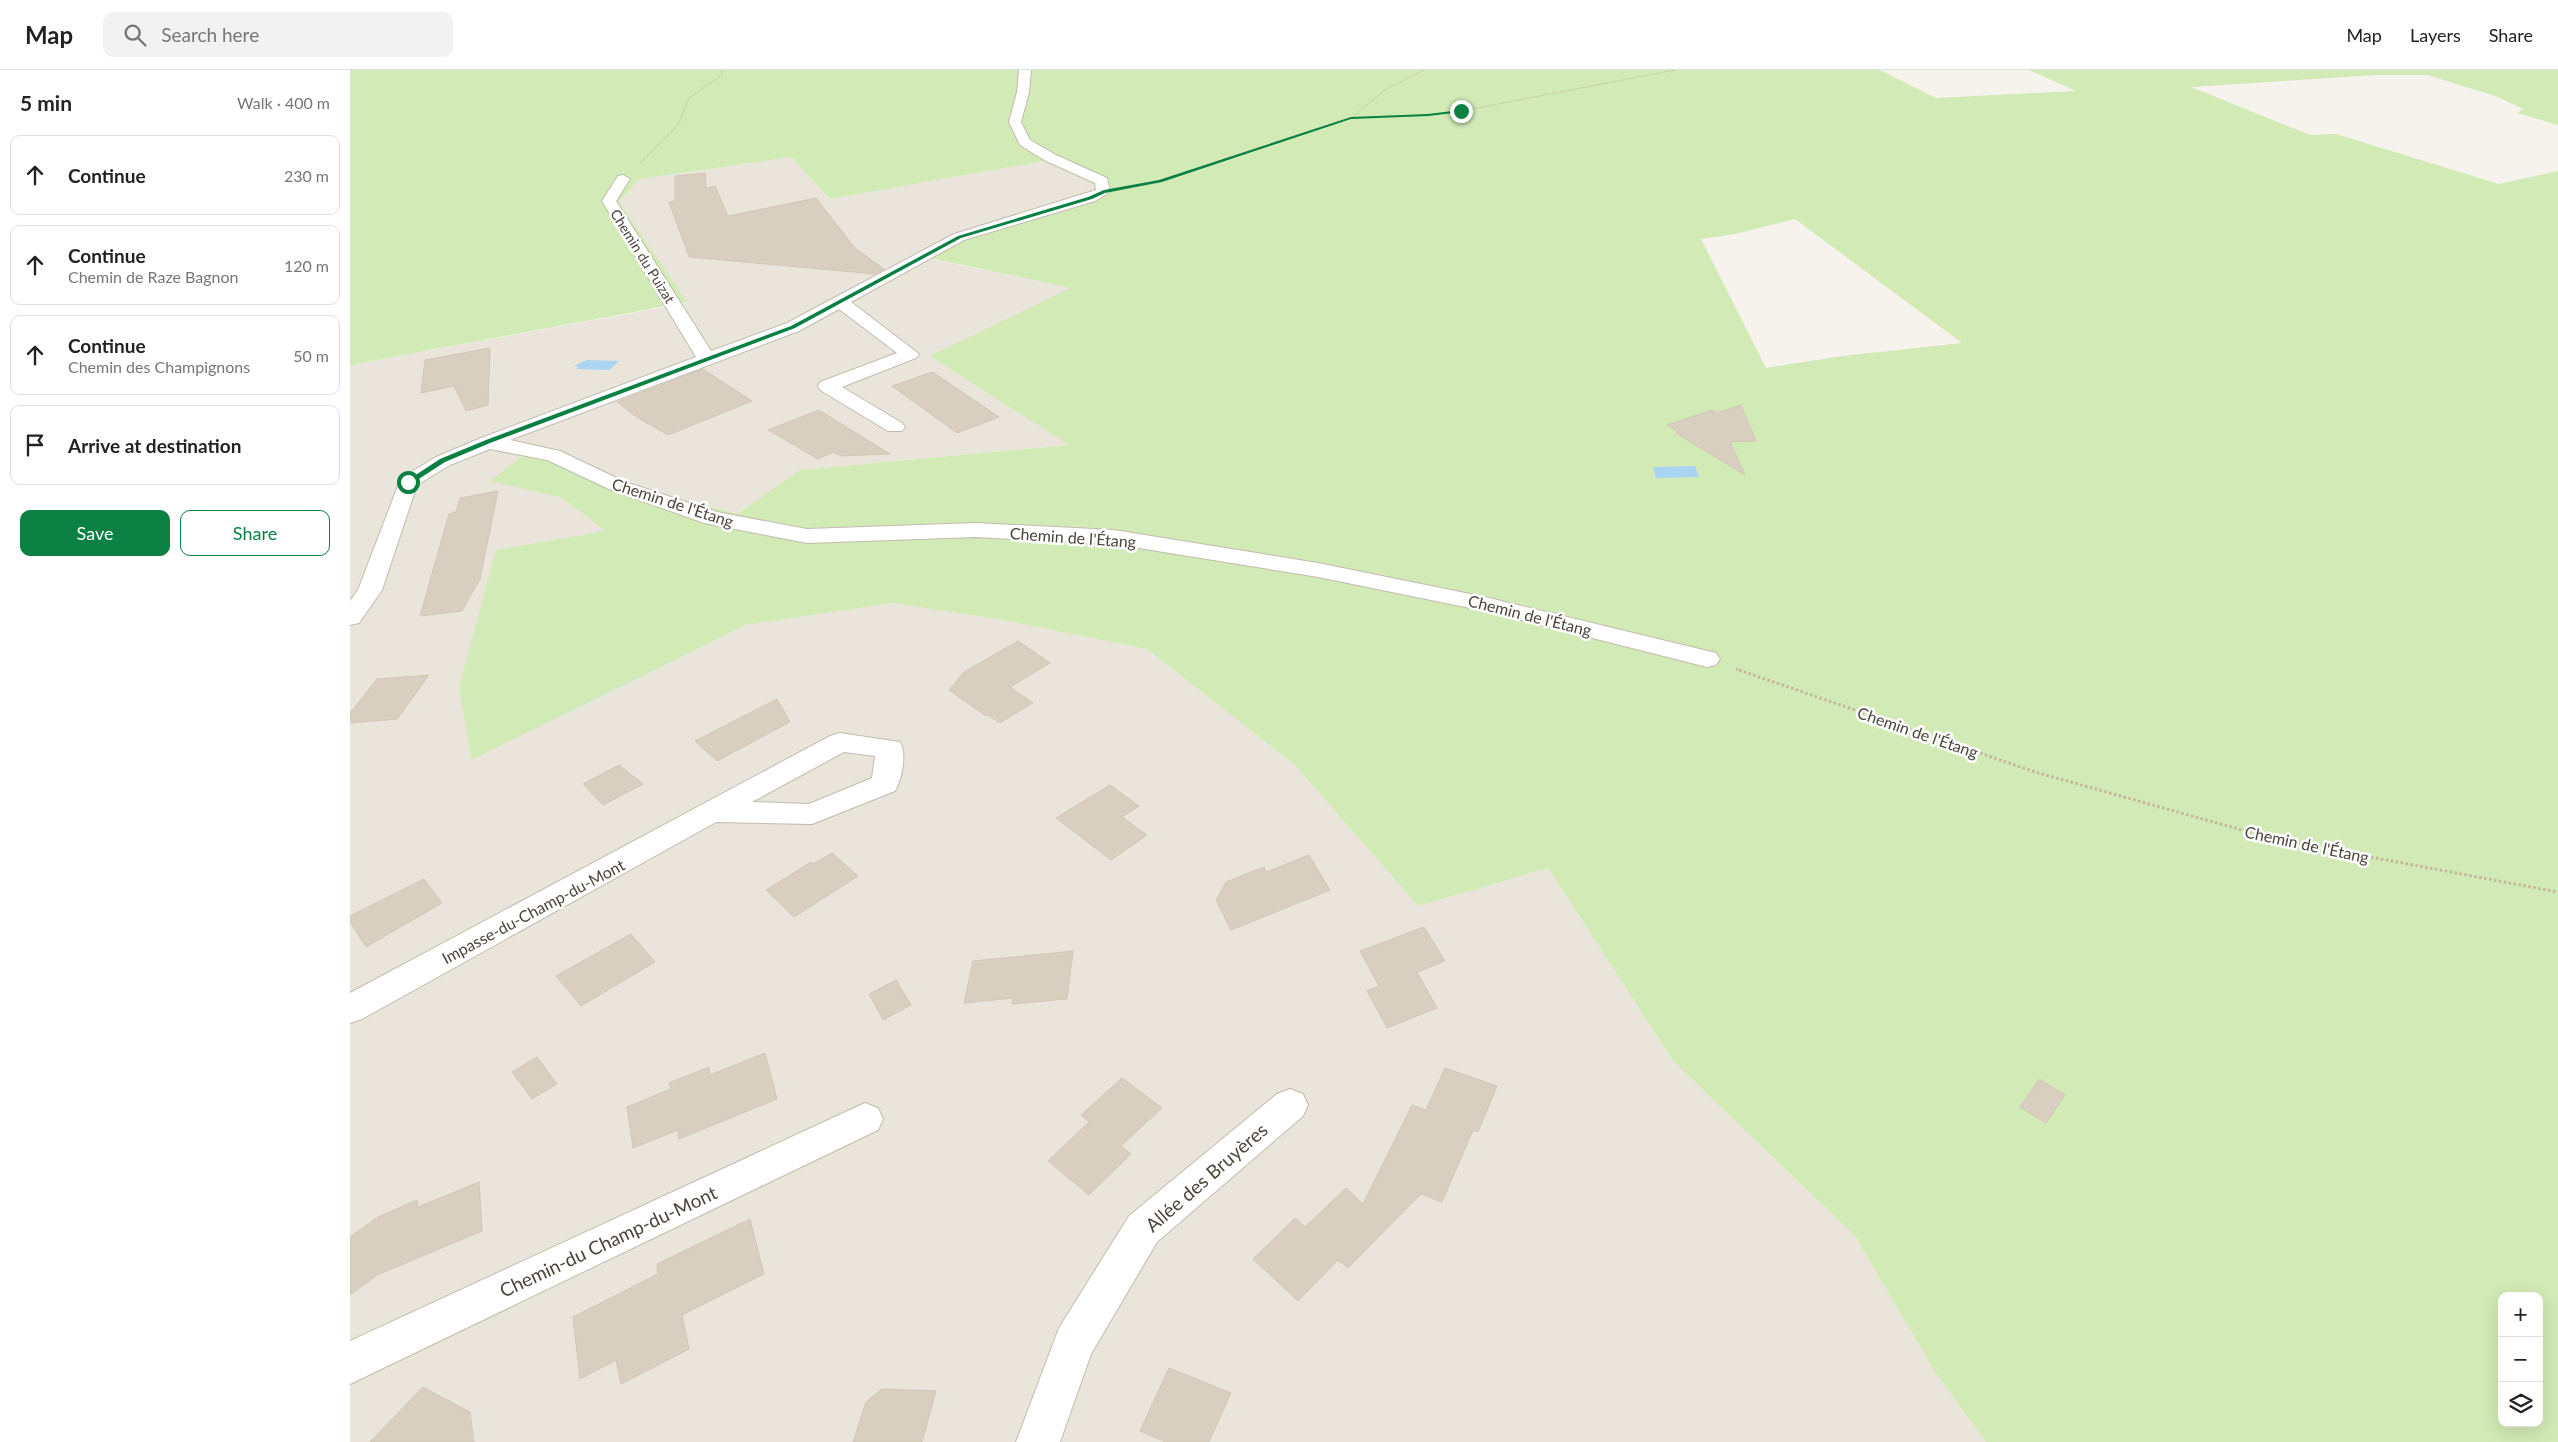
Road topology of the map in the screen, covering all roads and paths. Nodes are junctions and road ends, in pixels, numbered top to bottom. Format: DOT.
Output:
graph roads {
  1 [pos="722,70"];
  2 [pos="1025,70"];
  3 [pos="1424,70"];
  4 [pos="1675,70"];
  5 [pos="1351,118"];
  6 [pos="623,179"];
  7 [pos="1104,192"];
  8 [pos="840,302"];
  9 [pos="707,360"];
  10 [pos="895,427"];
  11 [pos="488,442"];
  12 [pos="350,618"];
  13 [pos="1708,659"];
  14 [pos="716,812"];
  15 [pos="2558,892"];
  16 [pos="350,1009"];
  17 [pos="1290,1106"];
  18 [pos="865,1119"];
  19 [pos="350,1362"];
  20 [pos="1038,1442"];
  1 -- 6 [label="path"];
  2 -- 7 [label="street"];
  3 -- 5 [label="path"];
  4 -- 5 [label="path"];
  5 -- 7 [label="path"];
  6 -- 9 [label="street, Chemin du Puizat"];
  7 -- 8 [label="street"];
  8 -- 9 [label="street"];
  8 -- 10 [label="street"];
  9 -- 11 [label="street"];
  11 -- 12 [label="street"];
  11 -- 13 [label="street, Chemin de l'Étang"];
  13 -- 15 [label="path, Chemin de l'Étang"];
  14 -- 14 [label="street, Impasse-du-Champ-du-Mont"];
  14 -- 16 [label="street, Impasse-du-Champ-du-Mont"];
  17 -- 20 [label="street, Allée des Bruyères"];
  18 -- 19 [label="street, Chemin-du Champ-du-Mont"];
}
